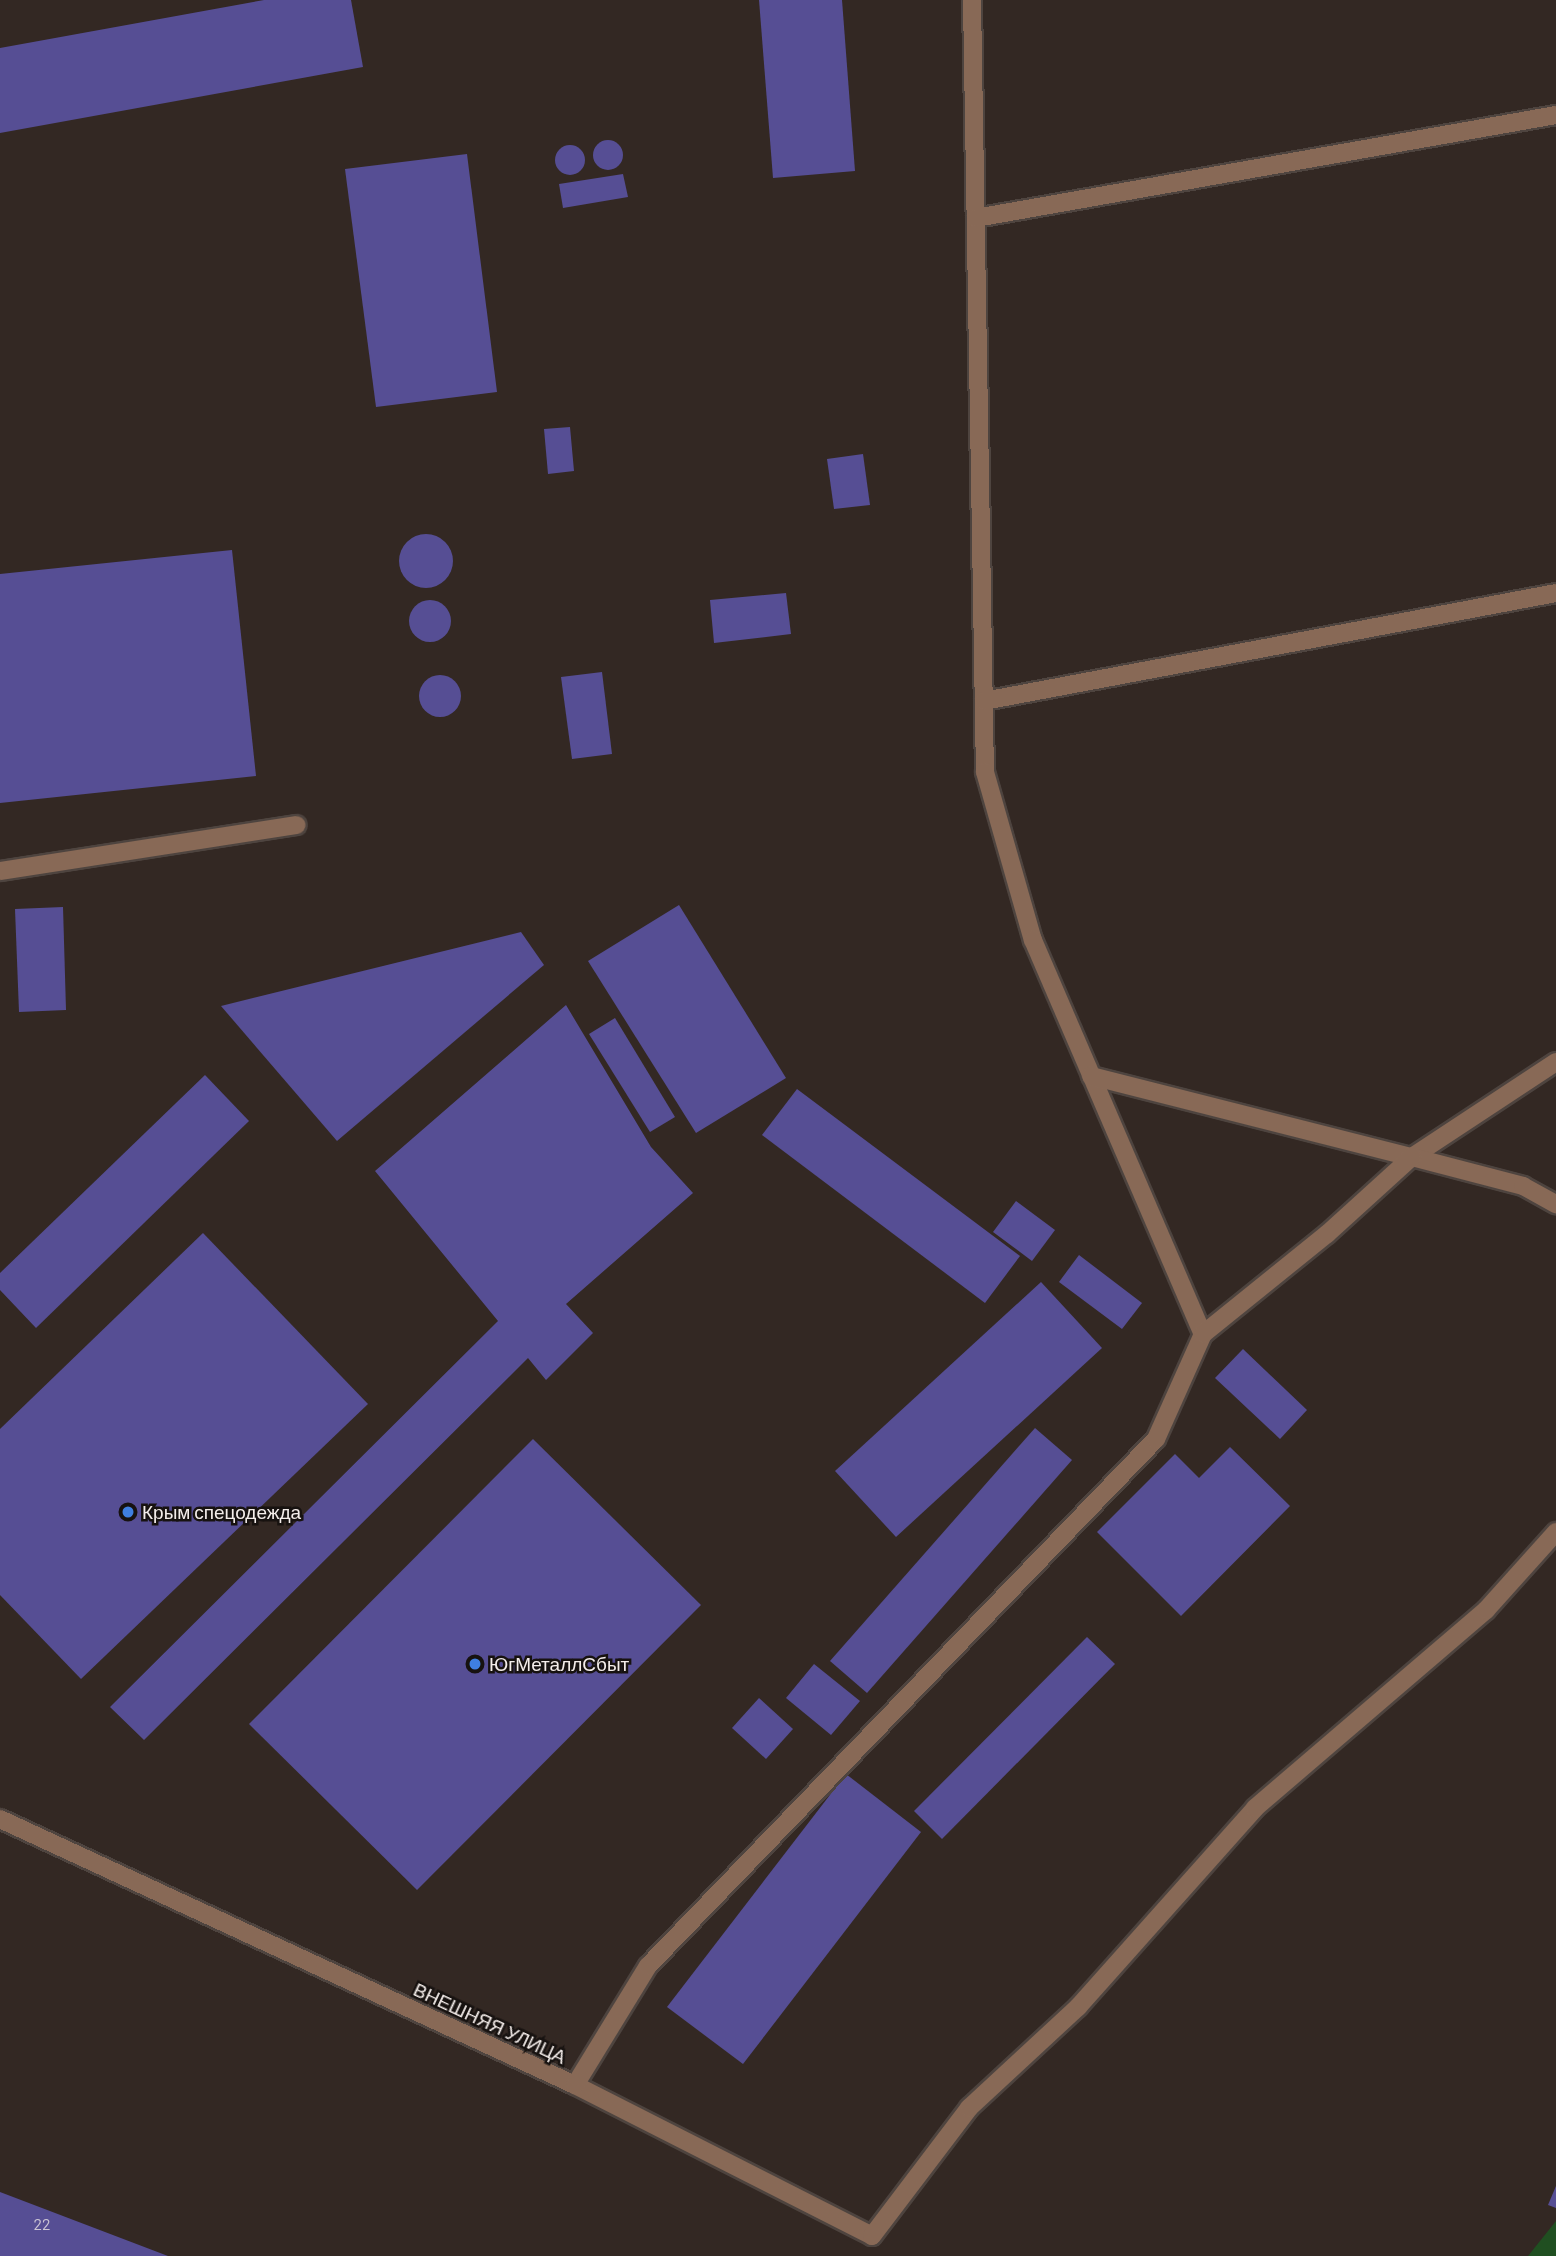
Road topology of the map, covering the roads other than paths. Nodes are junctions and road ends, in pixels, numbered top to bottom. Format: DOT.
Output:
graph roads {
  1 [pos="972,0"];
  2 [pos="1556,115"];
  3 [pos="975,219"];
  4 [pos="1556,593"];
  5 [pos="984,701"];
  6 [pos="296,825"];
  7 [pos="0,871"];
  8 [pos="1556,1062"];
  9 [pos="1091,1076"];
  10 [pos="1412,1157"];
  11 [pos="1556,1204"];
  12 [pos="1203,1334"];
  13 [pos="1556,1532"];
  14 [pos="0,1819"];
  15 [pos="575,2085"];
  1 -- 3 [label="street"];
  2 -- 3 [label="street"];
  3 -- 5 [label="street"];
  4 -- 5 [label="street"];
  5 -- 9 [label="street"];
  6 -- 7 [label="street"];
  8 -- 10 [label="street"];
  9 -- 10 [label="street"];
  9 -- 12 [label="street"];
  10 -- 11 [label="street"];
  10 -- 12 [label="street"];
  12 -- 15 [label="street"];
  13 -- 15 [label="street, ВНЕШНЯЯ УЛИЦА"];
  14 -- 15 [label="street, ВНЕШНЯЯ УЛИЦА"];
}
